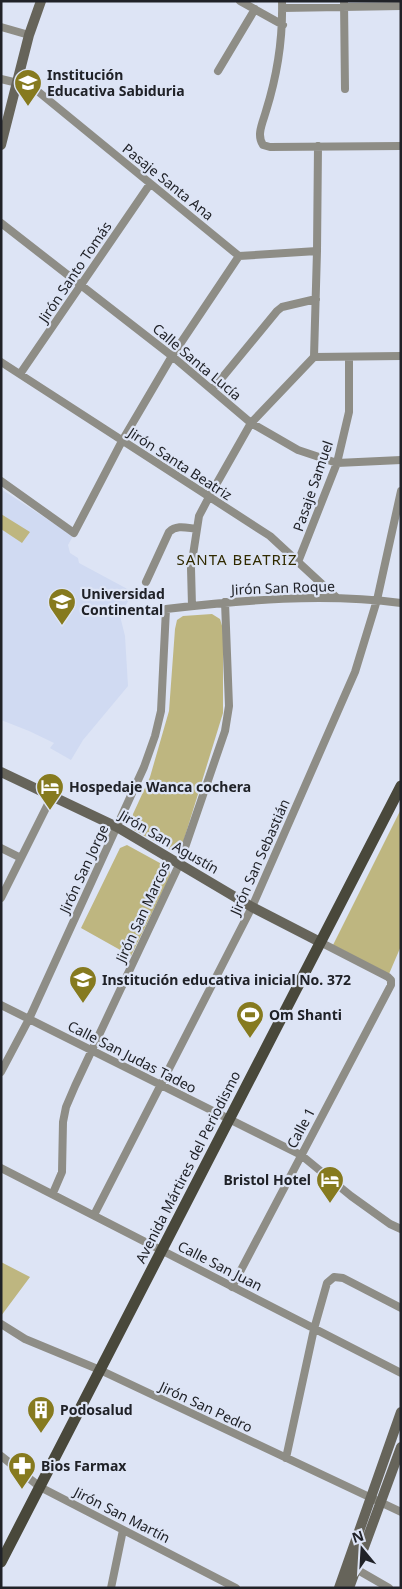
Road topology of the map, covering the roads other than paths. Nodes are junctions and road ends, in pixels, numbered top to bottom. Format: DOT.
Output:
graph roads {
  1 [pos="42,1"];
  2 [pos="240,1"];
  3 [pos="344,4"];
  4 [pos="282,5"];
  5 [pos="401,6"];
  6 [pos="255,9"];
  7 [pos="283,25"];
  8 [pos="1,27"];
  9 [pos="29,35"];
  10 [pos="218,71"];
  11 [pos="1,79"];
  12 [pos="18,83"];
  13 [pos="345,89"];
  14 [pos="1,145"];
  15 [pos="318,146"];
  16 [pos="401,146"];
  17 [pos="150,184"];
  18 [pos="1,222"];
  19 [pos="318,250"];
  20 [pos="238,256"];
  21 [pos="81,284"];
  22 [pos="316,299"];
  23 [pos="172,356"];
  24 [pos="401,356"];
  25 [pos="314,357"];
  26 [pos="350,357"];
  27 [pos="1,362"];
  28 [pos="20,374"];
  29 [pos="212,390"];
  30 [pos="251,423"];
  31 [pos="122,441"];
  32 [pos="401,460"];
  33 [pos="337,462"];
  34 [pos="1,481"];
  35 [pos="401,491"];
  36 [pos="208,497"];
  37 [pos="197,530"];
  38 [pos="298,562"];
  39 [pos="146,582"];
  40 [pos="337,598"];
  41 [pos="377,600"];
  42 [pos="225,602"];
  43 [pos="401,603"];
  44 [pos="192,606"];
  45 [pos="166,609"];
  46 [pos="1,772"];
  47 [pos="401,786"];
  48 [pos="52,796"];
  49 [pos="117,827"];
  50 [pos="1,848"];
  51 [pos="21,858"];
  52 [pos="180,865"];
  53 [pos="1,898"];
  54 [pos="252,907"];
  55 [pos="320,942"];
  56 [pos="1,1005"];
  57 [pos="29,1019"];
  58 [pos="92,1050"];
  59 [pos="1,1072"];
  60 [pos="161,1085"];
  61 [pos="229,1119"];
  62 [pos="301,1155"];
  63 [pos="1,1168"];
  64 [pos="53,1193"];
  65 [pos="94,1215"];
  66 [pos="401,1229"];
  67 [pos="162,1250"];
  68 [pos="232,1286"];
  69 [pos="401,1308"];
  70 [pos="1,1324"];
  71 [pos="314,1329"];
  72 [pos="100,1370"];
  73 [pos="401,1373"];
  74 [pos="401,1412"];
  75 [pos="401,1447"];
  76 [pos="1,1456"];
  77 [pos="286,1458"];
  78 [pos="399,1459"];
  79 [pos="40,1487"];
  80 [pos="371,1498"];
  81 [pos="381,1503"];
  82 [pos="401,1512"];
  83 [pos="123,1530"];
  84 [pos="1,1562"];
  85 [pos="356,1569"];
  86 [pos="111,1588"];
  87 [pos="236,1588"];
  88 [pos="339,1588"];
  89 [pos="349,1588"];
  90 [pos="388,1588"];
  1 -- 9 [label="street"];
  2 -- 6 [label="street"];
  3 -- 4 [label="street"];
  3 -- 5 [label="street"];
  3 -- 13 [label="street"];
  4 -- 7 [label="street"];
  6 -- 7 [label="street"];
  6 -- 10 [label="street"];
  7 -- 15 [label="street"];
  8 -- 9 [label="street"];
  9 -- 12 [label="street"];
  11 -- 12 [label="street, Pasaje Santa Ana"];
  12 -- 14 [label="street"];
  12 -- 17 [label="street, Pasaje Santa Ana"];
  15 -- 16 [label="street"];
  15 -- 19 [label="street"];
  17 -- 20 [label="street, Pasaje Santa Ana"];
  17 -- 21 [label="street, Jirón Santo Tomás"];
  18 -- 21 [label="street, Calle Santa Lucía"];
  19 -- 20 [label="street"];
  19 -- 22 [label="street"];
  20 -- 23 [label="street"];
  21 -- 23 [label="street, Calle Santa Lucía"];
  21 -- 28 [label="street, Jirón Santo Tomás"];
  22 -- 25 [label="street"];
  22 -- 29 [label="street"];
  23 -- 29 [label="street, Calle Santa Lucía"];
  23 -- 31 [label="street"];
  24 -- 26 [label="street"];
  25 -- 26 [label="street"];
  25 -- 30 [label="street"];
  26 -- 33 [label="street, Pasaje Samuel"];
  27 -- 28 [label="street, Jirón Santa Beatriz"];
  28 -- 31 [label="street, Jirón Santa Beatriz"];
  29 -- 30 [label="street, Calle Santa Lucía"];
  30 -- 33 [label="street, Calle Santa Lucía"];
  30 -- 36 [label="street"];
  31 -- 34 [label="street"];
  31 -- 36 [label="street, Jirón Santa Beatriz"];
  32 -- 33 [label="street, Calle Santa Lucía"];
  33 -- 38 [label="street, Pasaje Samuel"];
  35 -- 41 [label="street, Jirón San Sebastián"];
  36 -- 37 [label="street"];
  36 -- 38 [label="street, Jirón Santa Beatriz"];
  37 -- 39 [label="street"];
  37 -- 44 [label="street"];
  38 -- 40 [label="street, Jirón Santa Beatriz"];
  40 -- 41 [label="street, Jirón San Roque"];
  40 -- 42 [label="street, Jirón San Roque"];
  41 -- 43 [label="street, Jirón San Roque"];
  41 -- 54 [label="street, Jirón San Sebastián"];
  42 -- 44 [label="street, Jirón San Roque"];
  42 -- 52 [label="street, Jirón San Marcos"];
  44 -- 45 [label="street, Jirón San Roque"];
  45 -- 49 [label="street, Jirón San Jorge"];
  46 -- 48 [label="street, Jirón San Agustín"];
  47 -- 55 [label="main road, Avenida Mártires del Periodismo"];
  48 -- 49 [label="street, Jirón San Agustín"];
  48 -- 51 [label="street"];
  49 -- 52 [label="street, Jirón San Agustín"];
  49 -- 57 [label="street, Jirón San Jorge"];
  50 -- 51 [label="street"];
  51 -- 53 [label="street"];
  52 -- 54 [label="street, Jirón San Agustín"];
  52 -- 58 [label="street, Jirón San Marcos"];
  54 -- 55 [label="street, Jirón San Agustín"];
  54 -- 60 [label="street, Jirón San Sebastián"];
  55 -- 61 [label="main road, Avenida Mártires del Periodismo"];
  55 -- 62 [label="street, Calle 1"];
  56 -- 57 [label="street, Calle San Judas Tadeo"];
  57 -- 58 [label="street, Calle San Judas Tadeo"];
  57 -- 59 [label="street, Jirón San Jorge"];
  58 -- 60 [label="street, Calle San Judas Tadeo"];
  58 -- 64 [label="street, Jirón San Marcos"];
  60 -- 61 [label="street, Calle San Judas Tadeo"];
  60 -- 65 [label="street, Jirón San Sebastián"];
  61 -- 62 [label="street, Calle San Judas Tadeo"];
  61 -- 67 [label="main road, Avenida Mártires del Periodismo"];
  62 -- 66 [label="street, Calle San Judas Tadeo"];
  62 -- 68 [label="street, Calle 1"];
  63 -- 64 [label="street, Calle San Juan"];
  64 -- 65 [label="street, Calle San Juan"];
  65 -- 67 [label="street, Calle San Juan"];
  67 -- 68 [label="street, Calle San Juan"];
  67 -- 72 [label="main road, Avenida Mártires del Periodismo"];
  68 -- 71 [label="street, Calle San Juan"];
  69 -- 71 [label="street"];
  70 -- 72 [label="street, Jirón San Pedro"];
  71 -- 73 [label="street, Calle San Juan"];
  71 -- 77 [label="street"];
  72 -- 77 [label="street, Jirón San Pedro"];
  72 -- 79 [label="main road, Avenida Mártires del Periodismo"];
  74 -- 80 [label="street"];
  75 -- 78 [label="street"];
  76 -- 79 [label="street, Jirón San Martín"];
  77 -- 80 [label="street, Jirón San Pedro"];
  78 -- 81 [label="street"];
  79 -- 83 [label="street, Jirón San Martín"];
  79 -- 84 [label="main road, Avenida Mártires del Periodismo"];
  80 -- 81 [label="street, Jirón San Pedro"];
  80 -- 88 [label="street"];
  81 -- 82 [label="street, Jirón San Pedro"];
  81 -- 85 [label="street"];
  83 -- 86 [label="street"];
  83 -- 87 [label="street, Jirón San Martín"];
  85 -- 89 [label="street"];
  85 -- 90 [label="street"];
}
